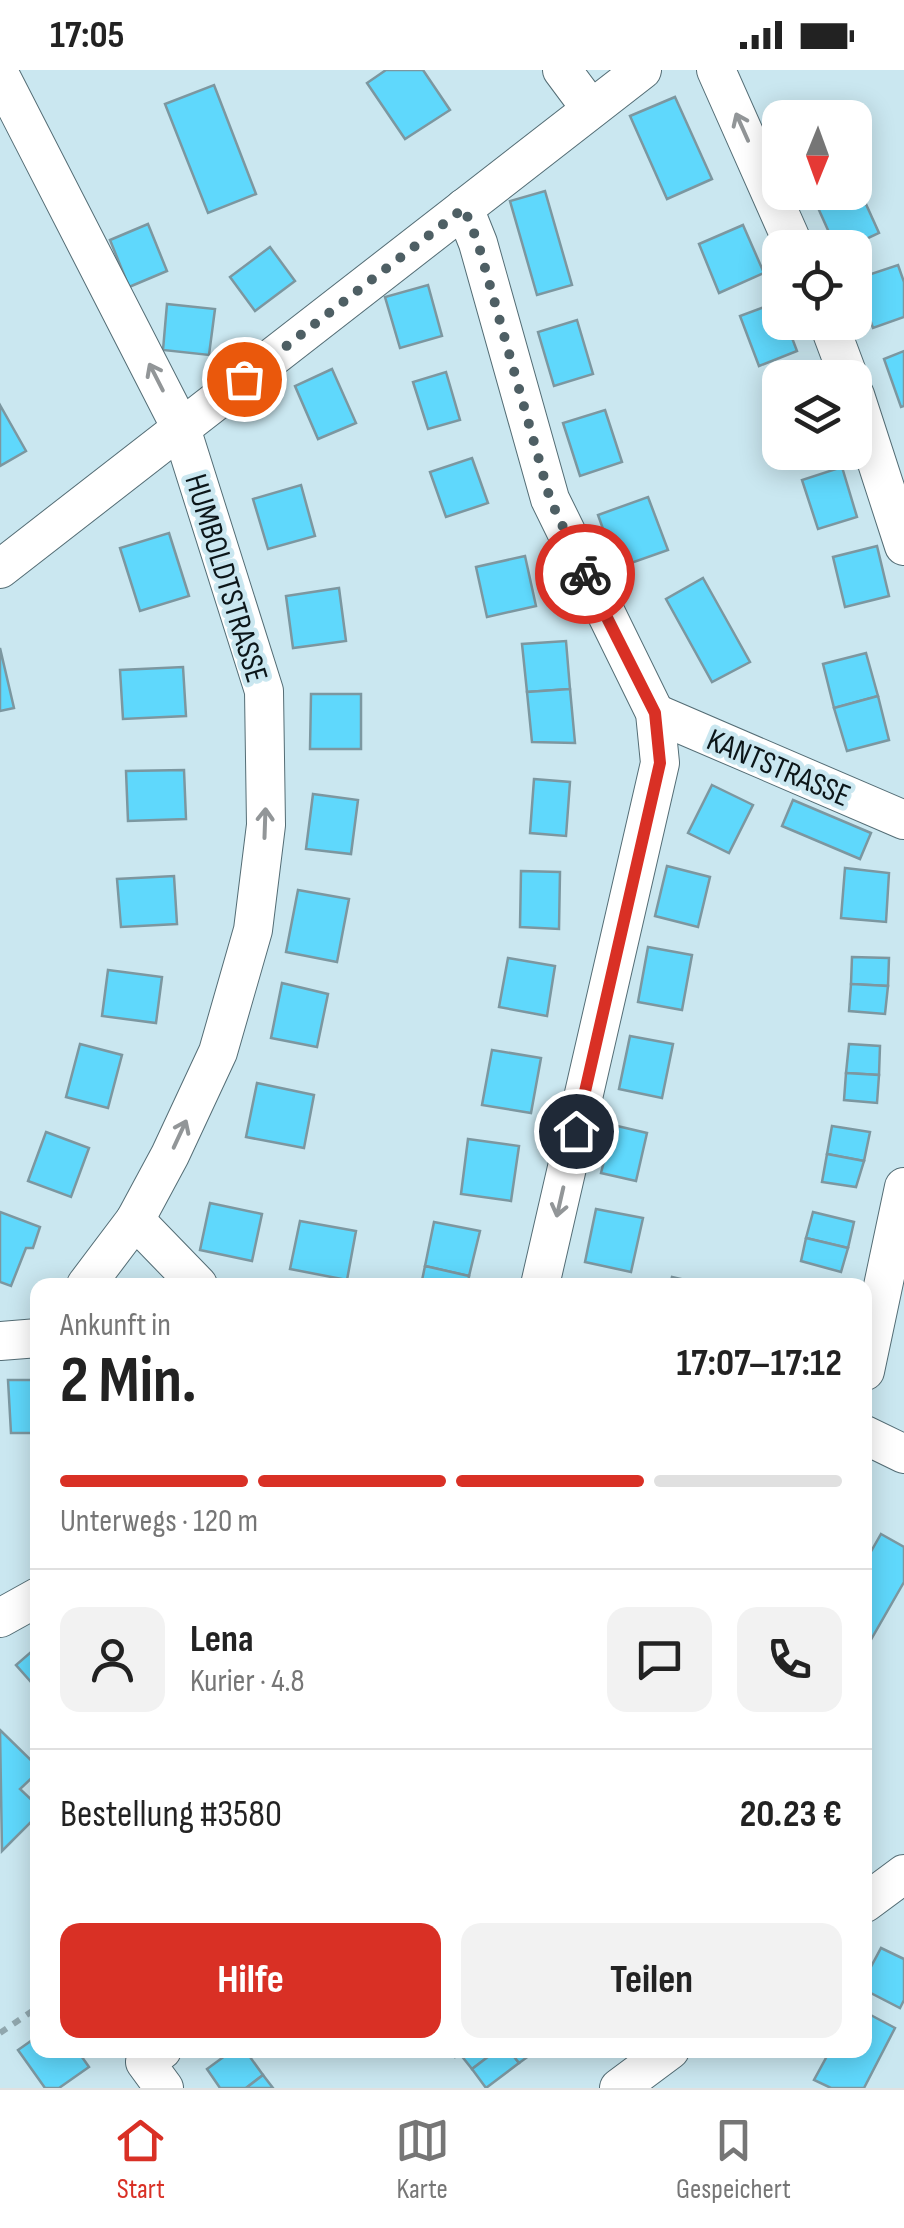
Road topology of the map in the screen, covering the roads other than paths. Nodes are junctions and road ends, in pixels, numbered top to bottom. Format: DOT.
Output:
graph roads {
  1 [pos="562,70"];
  2 [pos="642,70"];
  3 [pos="716,70"];
  4 [pos="0,75"];
  5 [pos="592,109"];
  6 [pos="464,208"];
  7 [pos="787,230"];
  8 [pos="182,428"];
  9 [pos="872,447"];
  10 [pos="904,546"];
  11 [pos="0,568"];
  12 [pos="655,713"];
  13 [pos="904,820"];
  14 [pos="904,1187"];
  15 [pos="135,1220"];
  16 [pos="91,1278"];
  17 [pos="191,1278"];
  18 [pos="542,1278"];
  19 [pos="872,1338"];
  20 [pos="30,1339"];
  21 [pos="0,1341"];
  22 [pos="872,1438"];
  23 [pos="904,1454"];
  24 [pos="30,1600"];
  25 [pos="0,1618"];
  26 [pos="904,1874"];
  27 [pos="872,1898"];
  28 [pos="659,2058"];
  29 [pos="619,2088"];
  1 -- 5 [label="street"];
  2 -- 5 [label="street"];
  7 -- 3 [label="street, one-way"];
  8 -- 4 [label="street, HUMBOLDTSTRASSE, one-way"];
  5 -- 6 [label="street"];
  6 -- 8 [label="street"];
  6 -- 12 [label="street, KANTSTRASSE"];
  8 -- 11 [label="street"];
  15 -- 8 [label="street, HUMBOLDTSTRASSE, one-way"];
  9 -- 10 [label="street"];
  12 -- 13 [label="street, KANTSTRASSE"];
  12 -- 18 [label="street, KANTSTRASSE, one-way"];
  14 -- 19 [label="street"];
  15 -- 16 [label="street, HUMBOLDTSTRASSE"];
  15 -- 17 [label="street"];
  20 -- 21 [label="street"];
  22 -- 23 [label="street"];
  24 -- 25 [label="street"];
  26 -- 27 [label="street"];
  28 -- 29 [label="street"];
}
